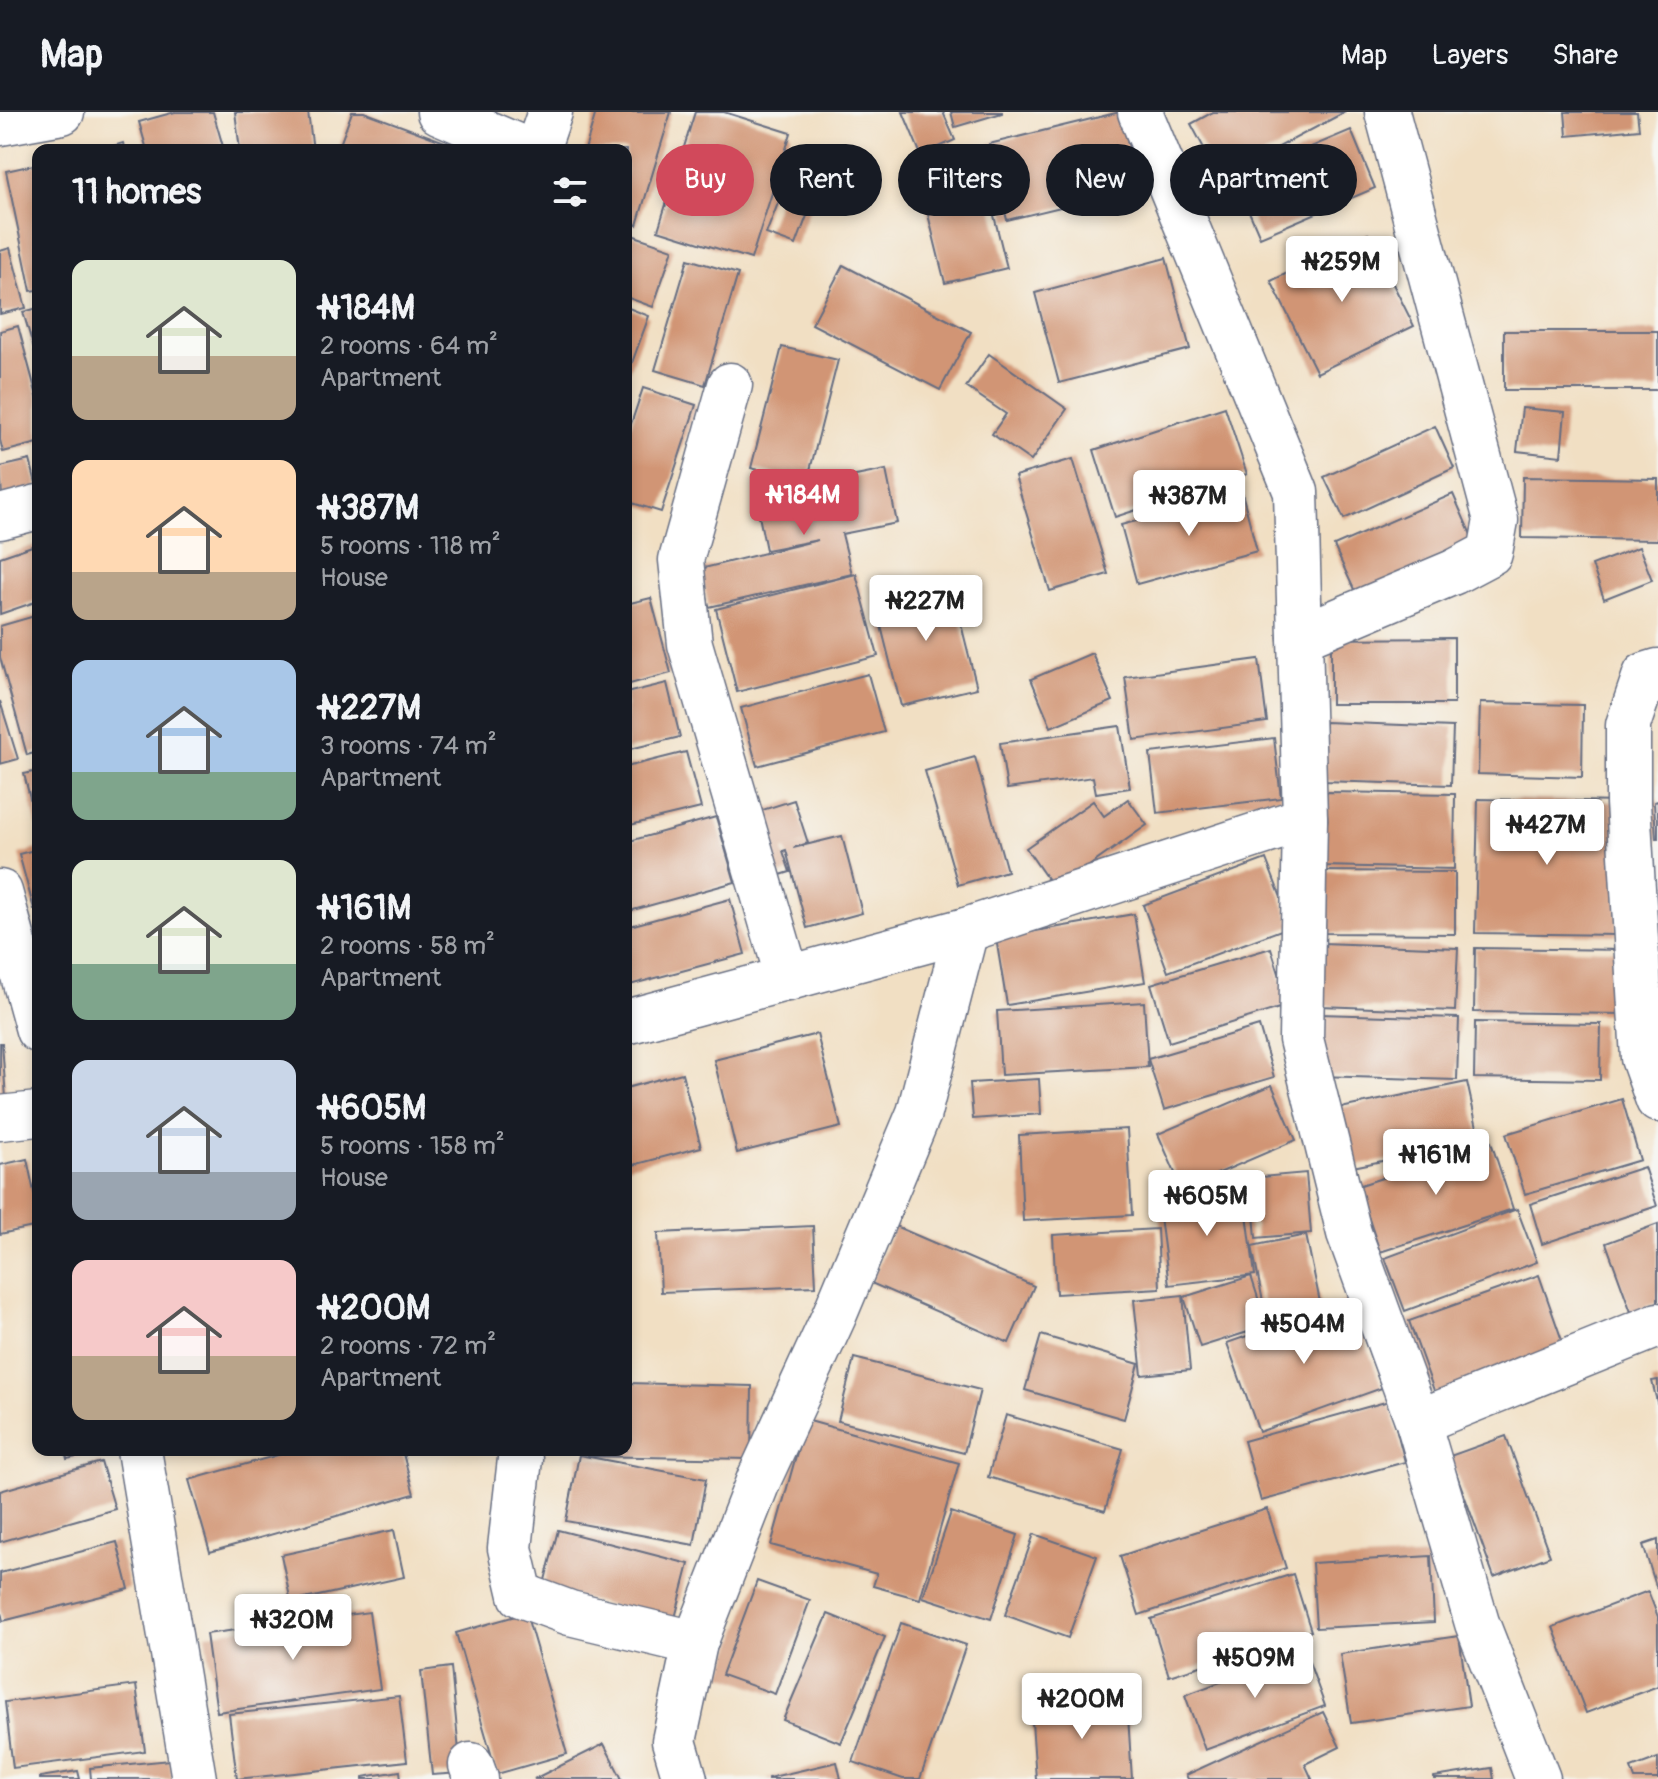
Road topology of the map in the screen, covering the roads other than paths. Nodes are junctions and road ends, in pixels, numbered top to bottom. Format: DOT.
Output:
graph roads {
  1 [pos="62,112"];
  2 [pos="439,112"];
  3 [pos="550,112"];
  4 [pos="1140,112"];
  5 [pos="1387,112"];
  6 [pos="0,123"];
  7 [pos="512,144"];
  8 [pos="539,144"];
  9 [pos="730,385"];
  10 [pos="32,509"];
  11 [pos="0,517"];
  12 [pos="1300,637"];
  13 [pos="1658,671"];
  14 [pos="1305,819"];
  15 [pos="0,892"];
  16 [pos="966,930"];
  17 [pos="788,979"];
  18 [pos="32,1008"];
  19 [pos="632,1020"];
  20 [pos="1658,1100"];
  21 [pos="32,1115"];
  22 [pos="0,1118"];
  23 [pos="1658,1325"];
  24 [pos="1418,1422"];
  25 [pos="140,1456"];
  26 [pos="520,1459"];
  27 [pos="695,1643"];
  28 [pos="194,1779"];
  29 [pos="685,1779"];
  30 [pos="1538,1779"];
  1 -- 6 [label="street"];
  2 -- 7 [label="street"];
  3 -- 8 [label="street"];
  4 -- 12 [label="street"];
  5 -- 12 [label="street"];
  9 -- 17 [label="street"];
  10 -- 11 [label="street"];
  12 -- 14 [label="street"];
  13 -- 20 [label="street"];
  14 -- 16 [label="street"];
  14 -- 24 [label="street"];
  15 -- 18 [label="street"];
  16 -- 17 [label="street"];
  16 -- 27 [label="street"];
  17 -- 19 [label="street"];
  21 -- 22 [label="street"];
  23 -- 24 [label="street"];
  24 -- 30 [label="street"];
  25 -- 28 [label="street"];
  26 -- 27 [label="street"];
  27 -- 29 [label="street"];
}
